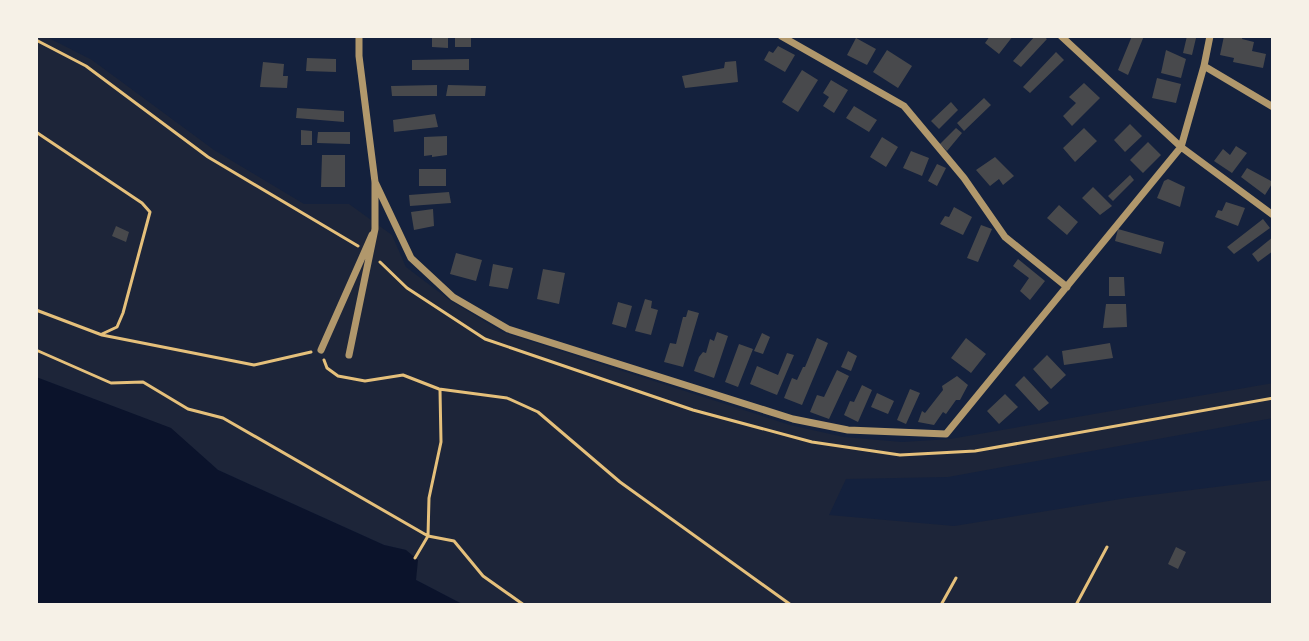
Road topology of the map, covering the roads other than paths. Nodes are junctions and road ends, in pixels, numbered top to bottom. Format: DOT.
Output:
graph roads {
  1 [pos="359,36"];
  2 [pos="781,36"];
  3 [pos="1061,36"];
  4 [pos="1210,36"];
  5 [pos="1204,66"];
  6 [pos="1273,107"];
  7 [pos="1181,147"];
  8 [pos="375,182"];
  9 [pos="1273,215"];
  10 [pos="368,253"];
  11 [pos="1067,287"];
  12 [pos="321,350"];
  13 [pos="349,355"];
  1 -- 8 [label="street"];
  2 -- 11 [label="street"];
  3 -- 7 [label="street"];
  4 -- 5 [label="street"];
  5 -- 6 [label="street"];
  5 -- 7 [label="street"];
  7 -- 9 [label="street"];
  7 -- 11 [label="street"];
  8 -- 10 [label="street"];
  8 -- 11 [label="street"];
  10 -- 12 [label="street"];
  10 -- 13 [label="street"];
}
